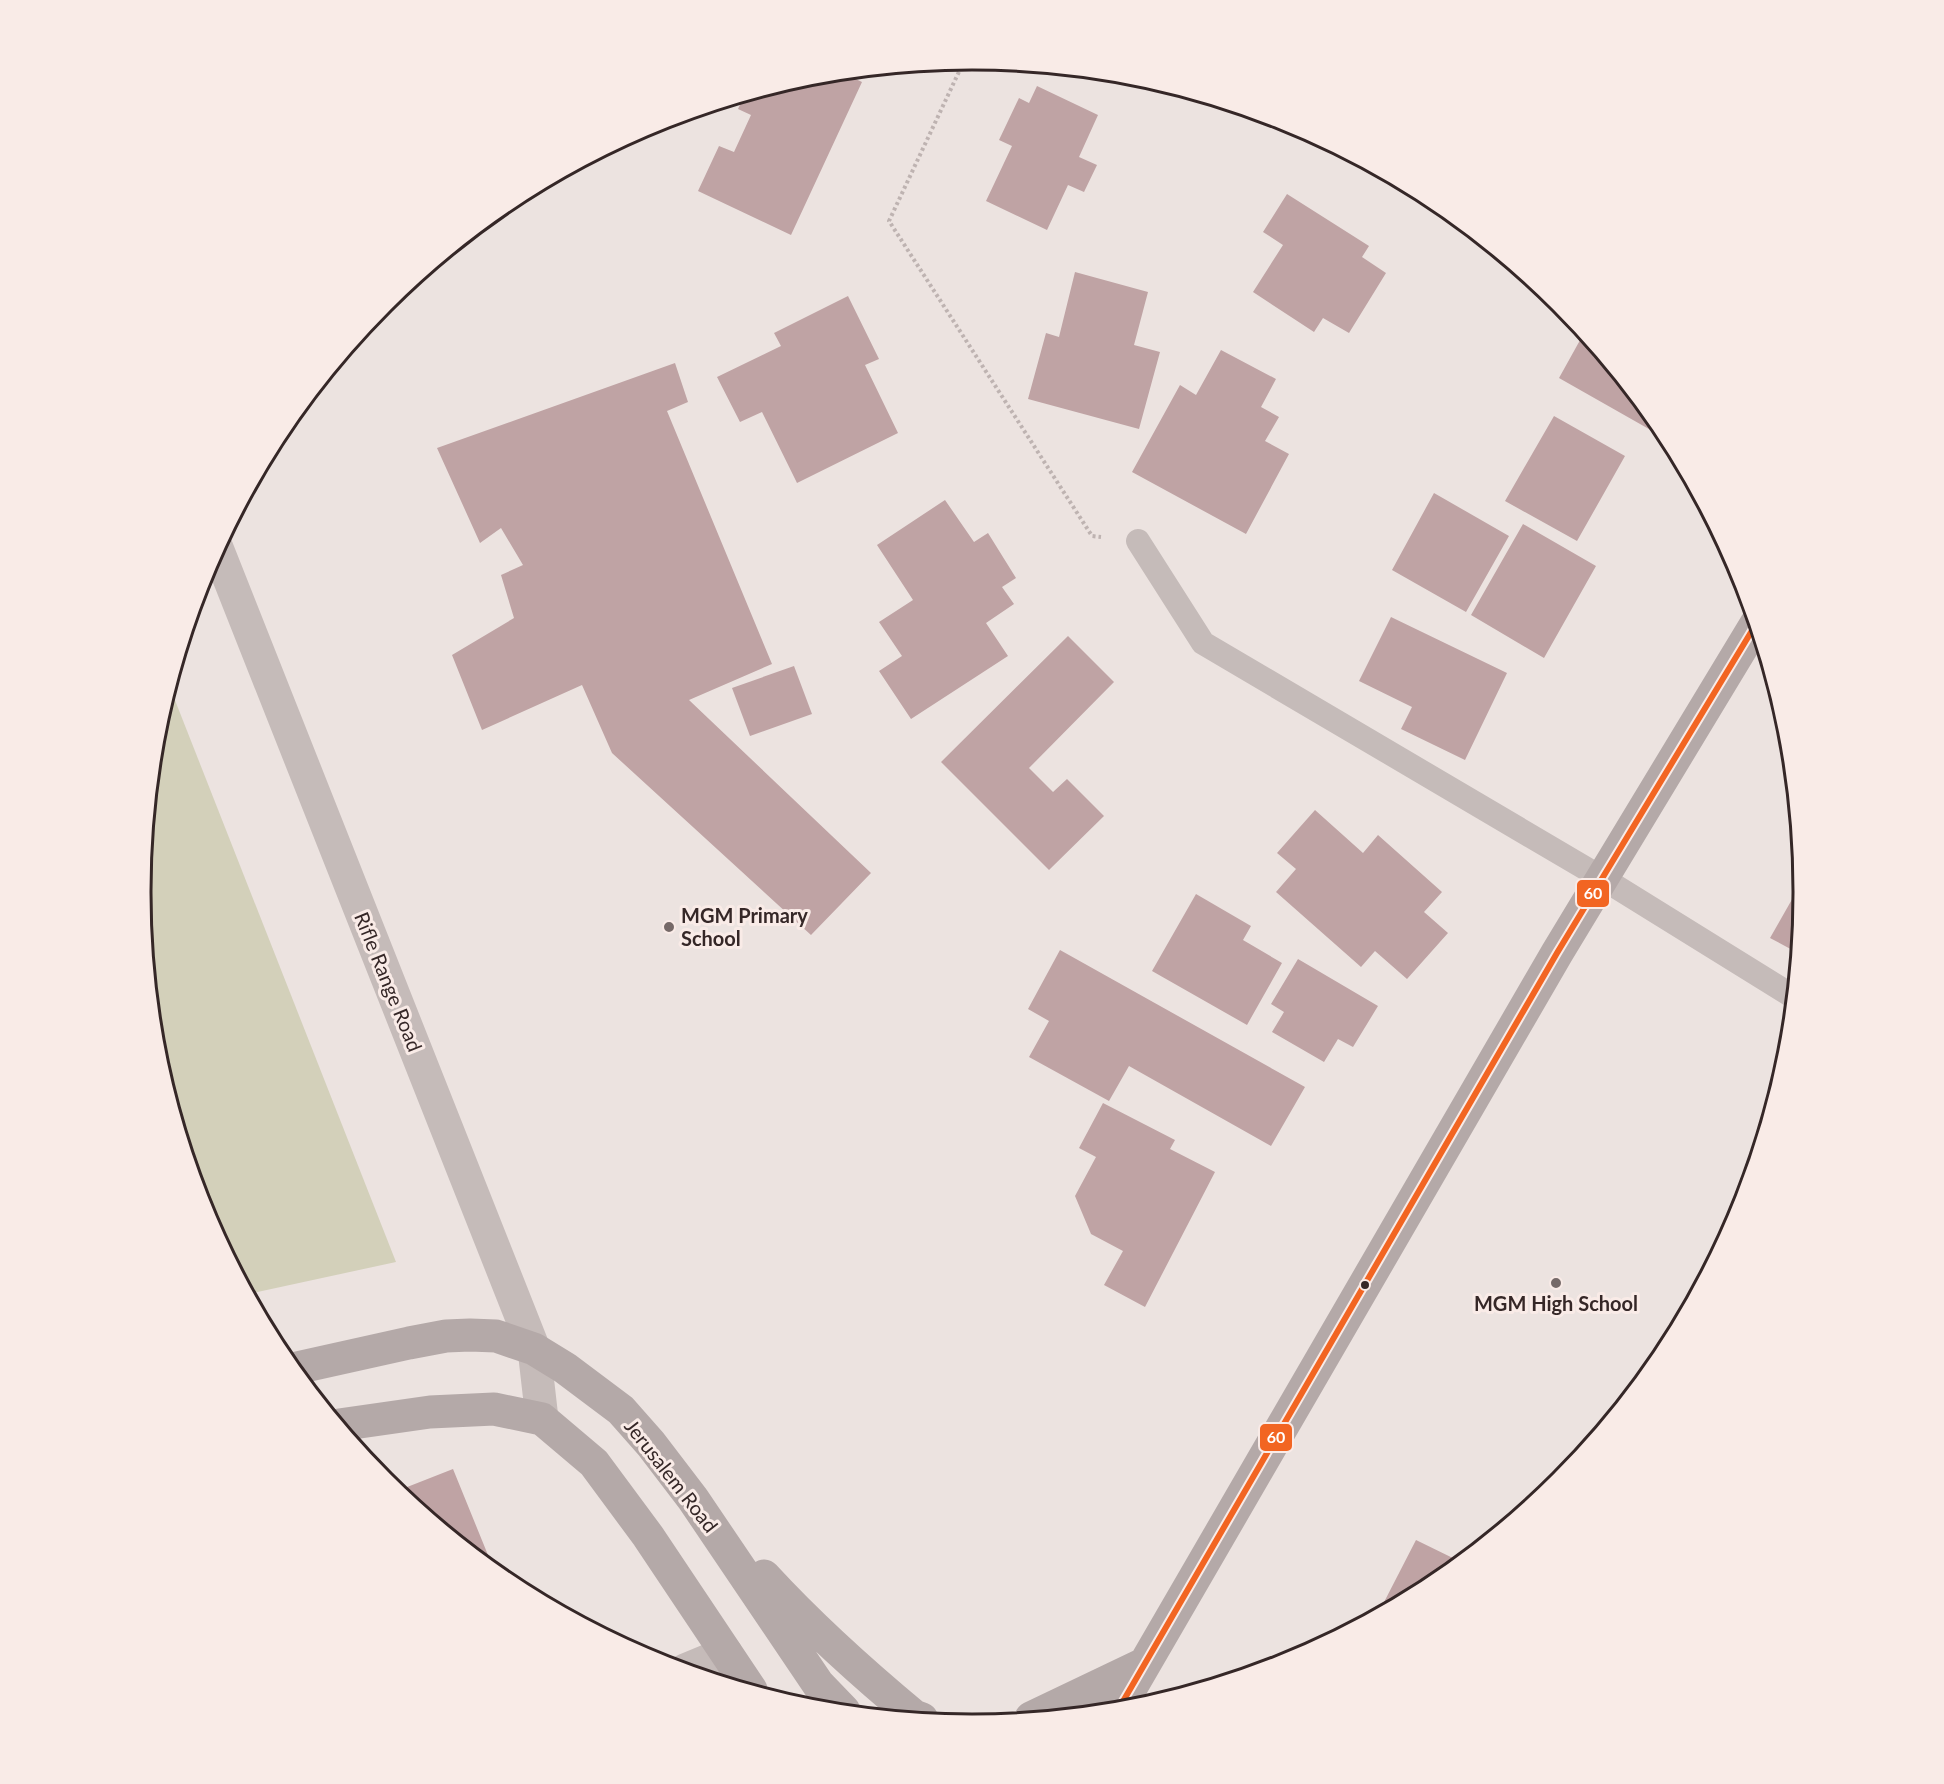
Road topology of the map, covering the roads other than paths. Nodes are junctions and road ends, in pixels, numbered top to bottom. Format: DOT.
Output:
graph roads {
  1 [pos="1138,541"];
  2 [pos="221,559"];
  3 [pos="1751,632"];
  4 [pos="1602,878"];
  5 [pos="1787,993"];
  6 [pos="534,1349"];
  7 [pos="302,1367"];
  8 [pos="542,1419"];
  9 [pos="346,1424"];
  10 [pos="693,1499"];
  11 [pos="726,1653"];
  12 [pos="696,1665"];
  13 [pos="1143,1665"];
  14 [pos="745,1682"];
  15 [pos="1124,1699"];
  16 [pos="835,1701"];
  17 [pos="1097,1703"];
  18 [pos="1049,1709"];
  19 [pos="909,1711"];
  1 -- 4 [label="lane"];
  2 -- 6 [label="street, Rifle Range Road"];
  3 -- 4 [label="main road"];
  4 -- 5 [label="lane"];
  4 -- 13 [label="main road"];
  6 -- 7 [label="main road, Jerusalem Road"];
  6 -- 8 [label="street, Rifle Range Road"];
  6 -- 10 [label="main road, Jerusalem Road"];
  8 -- 9 [label="main road"];
  8 -- 11 [label="main road"];
  10 -- 16 [label="main road, Jerusalem Road"];
  10 -- 19 [label="main road"];
  11 -- 12 [label="street"];
  11 -- 14 [label="main road"];
  13 -- 15 [label="main road"];
  13 -- 17 [label="main road"];
  13 -- 18 [label="main road"];
}
